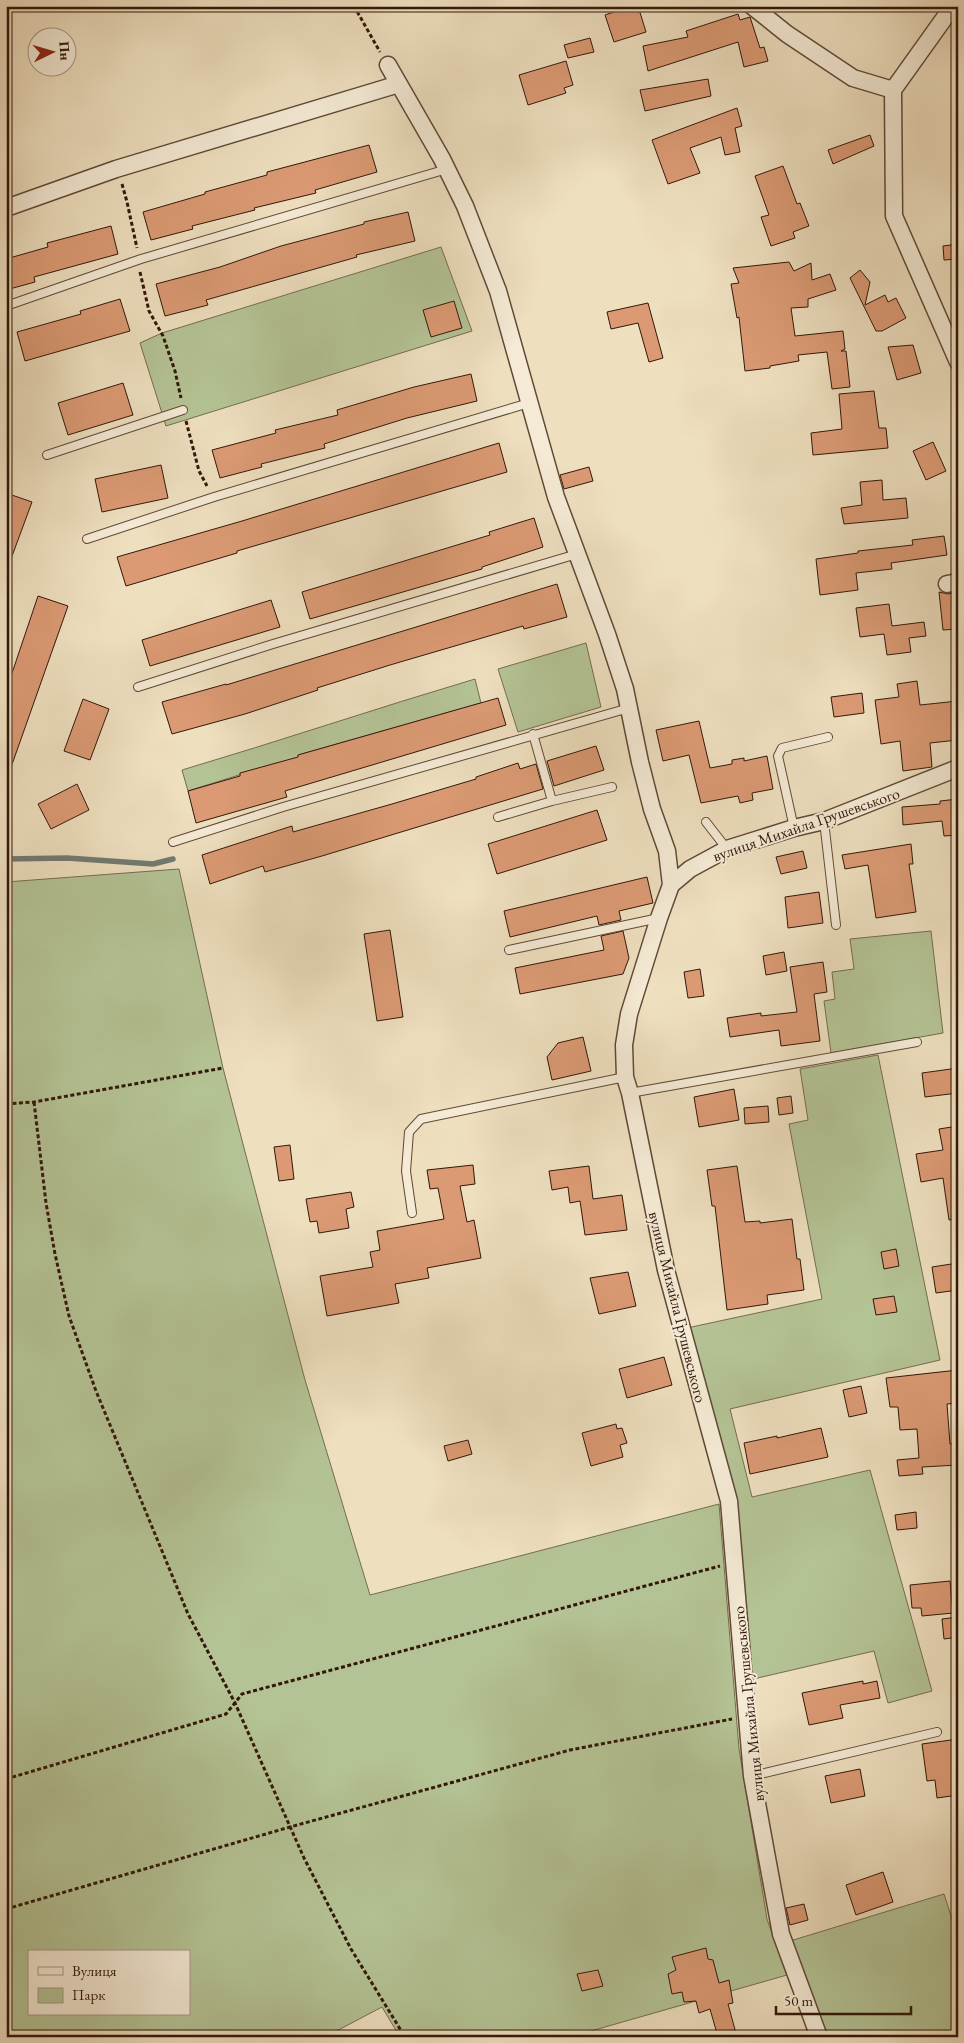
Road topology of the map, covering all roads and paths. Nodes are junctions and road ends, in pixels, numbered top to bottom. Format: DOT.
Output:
graph roads {
  1 [pos="354,6"];
  2 [pos="752,6"];
  3 [pos="953,6"];
  4 [pos="388,65"];
  5 [pos="399,84"];
  6 [pos="893,90"];
  7 [pos="116,169"];
  8 [pos="447,169"];
  9 [pos="6,208"];
  10 [pos="139,260"];
  11 [pos="6,306"];
  12 [pos="958,362"];
  13 [pos="530,403"];
  14 [pos="183,410"];
  15 [pos="48,456"];
  16 [pos="214,497"];
  17 [pos="87,539"];
  18 [pos="577,554"];
  19 [pos="138,687"];
  20 [pos="629,708"];
  21 [pos="533,734"];
  22 [pos="828,737"];
  23 [pos="958,768"];
  24 [pos="612,787"];
  25 [pos="552,801"];
  26 [pos="498,817"];
  27 [pos="824,821"];
  28 [pos="706,822"];
  29 [pos="794,828"];
  30 [pos="173,842"];
  31 [pos="727,849"];
  32 [pos="671,885"];
  33 [pos="659,918"];
  34 [pos="836,925"];
  35 [pos="509,950"];
  36 [pos="917,1042"];
  37 [pos="223,1068"];
  38 [pos="625,1077"];
  39 [pos="630,1093"];
  40 [pos="34,1102"];
  41 [pos="6,1104"];
  42 [pos="412,1213"];
  43 [pos="734,1562"];
  44 [pos="235,1703"];
  45 [pos="747,1716"];
  46 [pos="937,1732"];
  47 [pos="752,1776"];
  48 [pos="6,1779"];
  49 [pos="290,1827"];
  50 [pos="6,1908"];
  51 [pos="405,2037"];
  52 [pos="819,2037"];
  1 -- 4 [label="path"];
  2 -- 6 [label="street"];
  3 -- 6 [label="street"];
  4 -- 5 [label="street"];
  5 -- 7 [label="street"];
  5 -- 8 [label="street"];
  6 -- 12 [label="street"];
  7 -- 9 [label="street"];
  7 -- 10 [label="path"];
  8 -- 10 [label="lane"];
  8 -- 13 [label="street"];
  10 -- 11 [label="lane"];
  10 -- 14 [label="path"];
  13 -- 16 [label="lane"];
  13 -- 18 [label="street"];
  14 -- 15 [label="lane"];
  14 -- 16 [label="path"];
  16 -- 17 [label="lane"];
  18 -- 19 [label="lane"];
  18 -- 20 [label="street"];
  20 -- 21 [label="lane"];
  20 -- 32 [label="street"];
  21 -- 25 [label="lane"];
  21 -- 30 [label="lane"];
  22 -- 29 [label="lane"];
  23 -- 27 [label="street, вулиця Михайла Грушевського"];
  24 -- 25 [label="lane"];
  25 -- 26 [label="lane"];
  27 -- 29 [label="street, вулиця Михайла Грушевського"];
  27 -- 34 [label="lane"];
  28 -- 31 [label="lane"];
  29 -- 31 [label="street, вулиця Михайла Грушевського"];
  31 -- 32 [label="street, вулиця Михайла Грушевського"];
  32 -- 33 [label="street, вулиця Михайла Грушевського"];
  33 -- 35 [label="lane"];
  33 -- 38 [label="street, вулиця Михайла Грушевського"];
  36 -- 39 [label="lane"];
  37 -- 40 [label="path"];
  38 -- 39 [label="street, вулиця Михайла Грушевського"];
  38 -- 42 [label="lane"];
  39 -- 43 [label="street, вулиця Михайла Грушевського"];
  40 -- 41 [label="path"];
  40 -- 44 [label="path"];
  43 -- 44 [label="path"];
  43 -- 45 [label="street, вулиця Михайла Грушевського"];
  44 -- 48 [label="path"];
  44 -- 49 [label="path"];
  45 -- 47 [label="street, вулиця Михайла Грушевського"];
  45 -- 49 [label="path"];
  46 -- 47 [label="lane"];
  47 -- 52 [label="street, вулиця Михайла Грушевського"];
  49 -- 50 [label="path"];
  49 -- 51 [label="path"];
}
